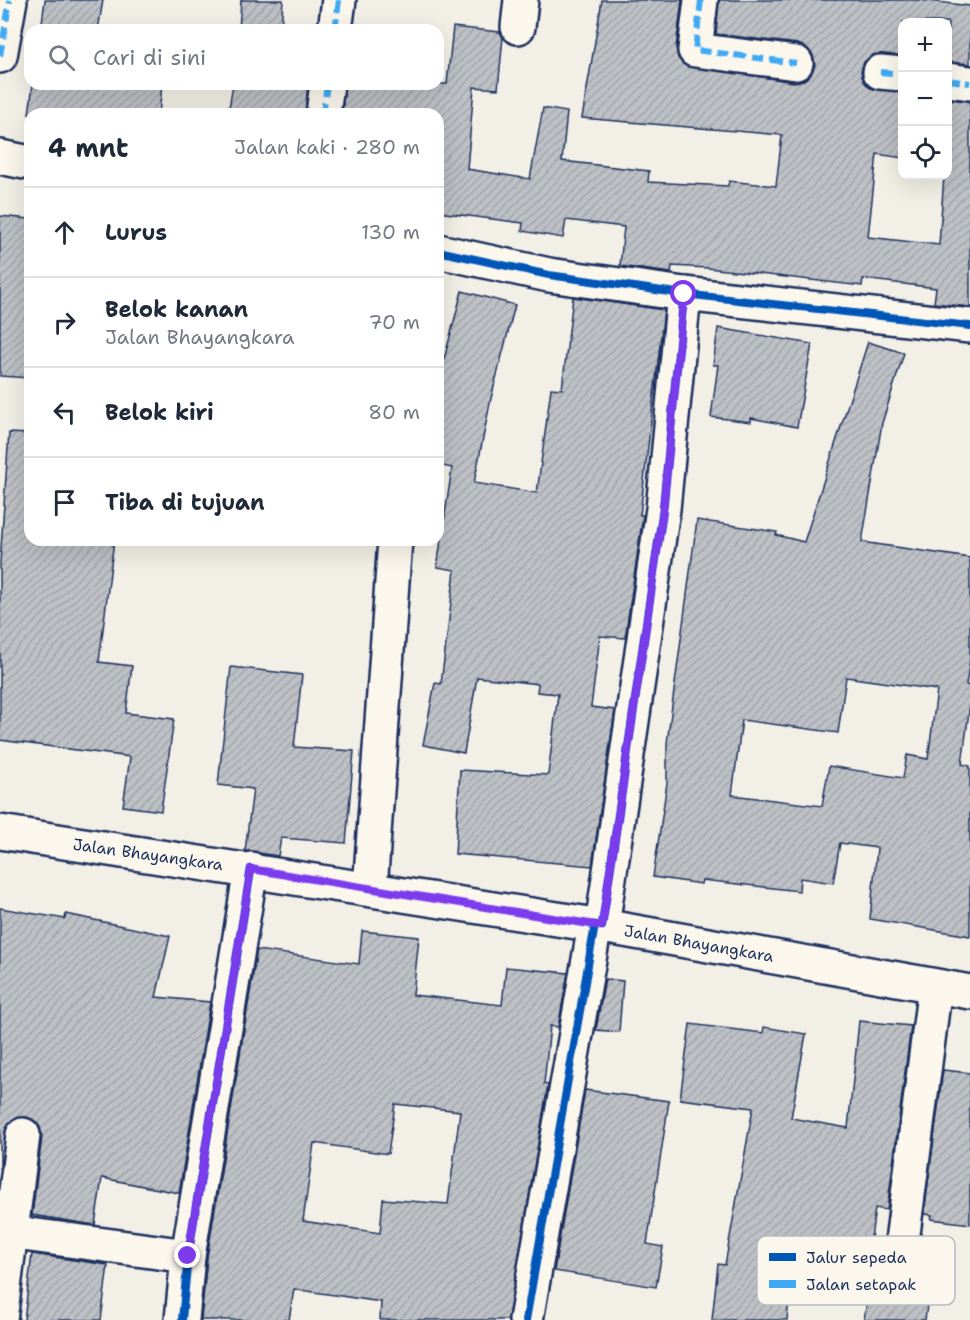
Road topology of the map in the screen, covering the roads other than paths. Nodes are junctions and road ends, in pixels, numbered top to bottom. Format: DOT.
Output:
graph roads {
  1 [pos="10,0"];
  2 [pos="339,0"];
  3 [pos="701,0"];
  4 [pos="336,24"];
  5 [pos="0,56"];
  6 [pos="796,63"];
  7 [pos="952,81"];
  8 [pos="970,83"];
  9 [pos="326,90"];
  10 [pos="324,108"];
  11 [pos="0,157"];
  12 [pos="24,162"];
  13 [pos="444,252"];
  14 [pos="684,294"];
  15 [pos="970,326"];
  16 [pos="395,546"];
  17 [pos="0,832"];
  18 [pos="251,869"];
  19 [pos="370,889"];
  20 [pos="598,925"];
  21 [pos="935,986"];
  22 [pos="970,992"];
  23 [pos="23,1135"];
  24 [pos="5,1232"];
  25 [pos="903,1236"];
  26 [pos="188,1256"];
  27 [pos="0,1320"];
  28 [pos="182,1320"];
  29 [pos="526,1320"];
  1 -- 5 [label="street"];
  2 -- 4 [label="street"];
  3 -- 6 [label="street"];
  7 -- 8 [label="street"];
  9 -- 10 [label="street"];
  11 -- 12 [label="street"];
  13 -- 14 [label="street"];
  14 -- 15 [label="street"];
  14 -- 20 [label="street"];
  16 -- 19 [label="street"];
  17 -- 18 [label="street, Jalan Bhayangkara"];
  18 -- 19 [label="street, Jalan Bhayangkara"];
  18 -- 26 [label="street"];
  19 -- 20 [label="street, Jalan Bhayangkara"];
  20 -- 21 [label="street, Jalan Bhayangkara"];
  20 -- 29 [label="street"];
  21 -- 22 [label="street, Jalan Bhayangkara"];
  21 -- 25 [label="street"];
  23 -- 24 [label="street"];
  24 -- 26 [label="street"];
  24 -- 27 [label="street"];
  26 -- 28 [label="street"];
}
